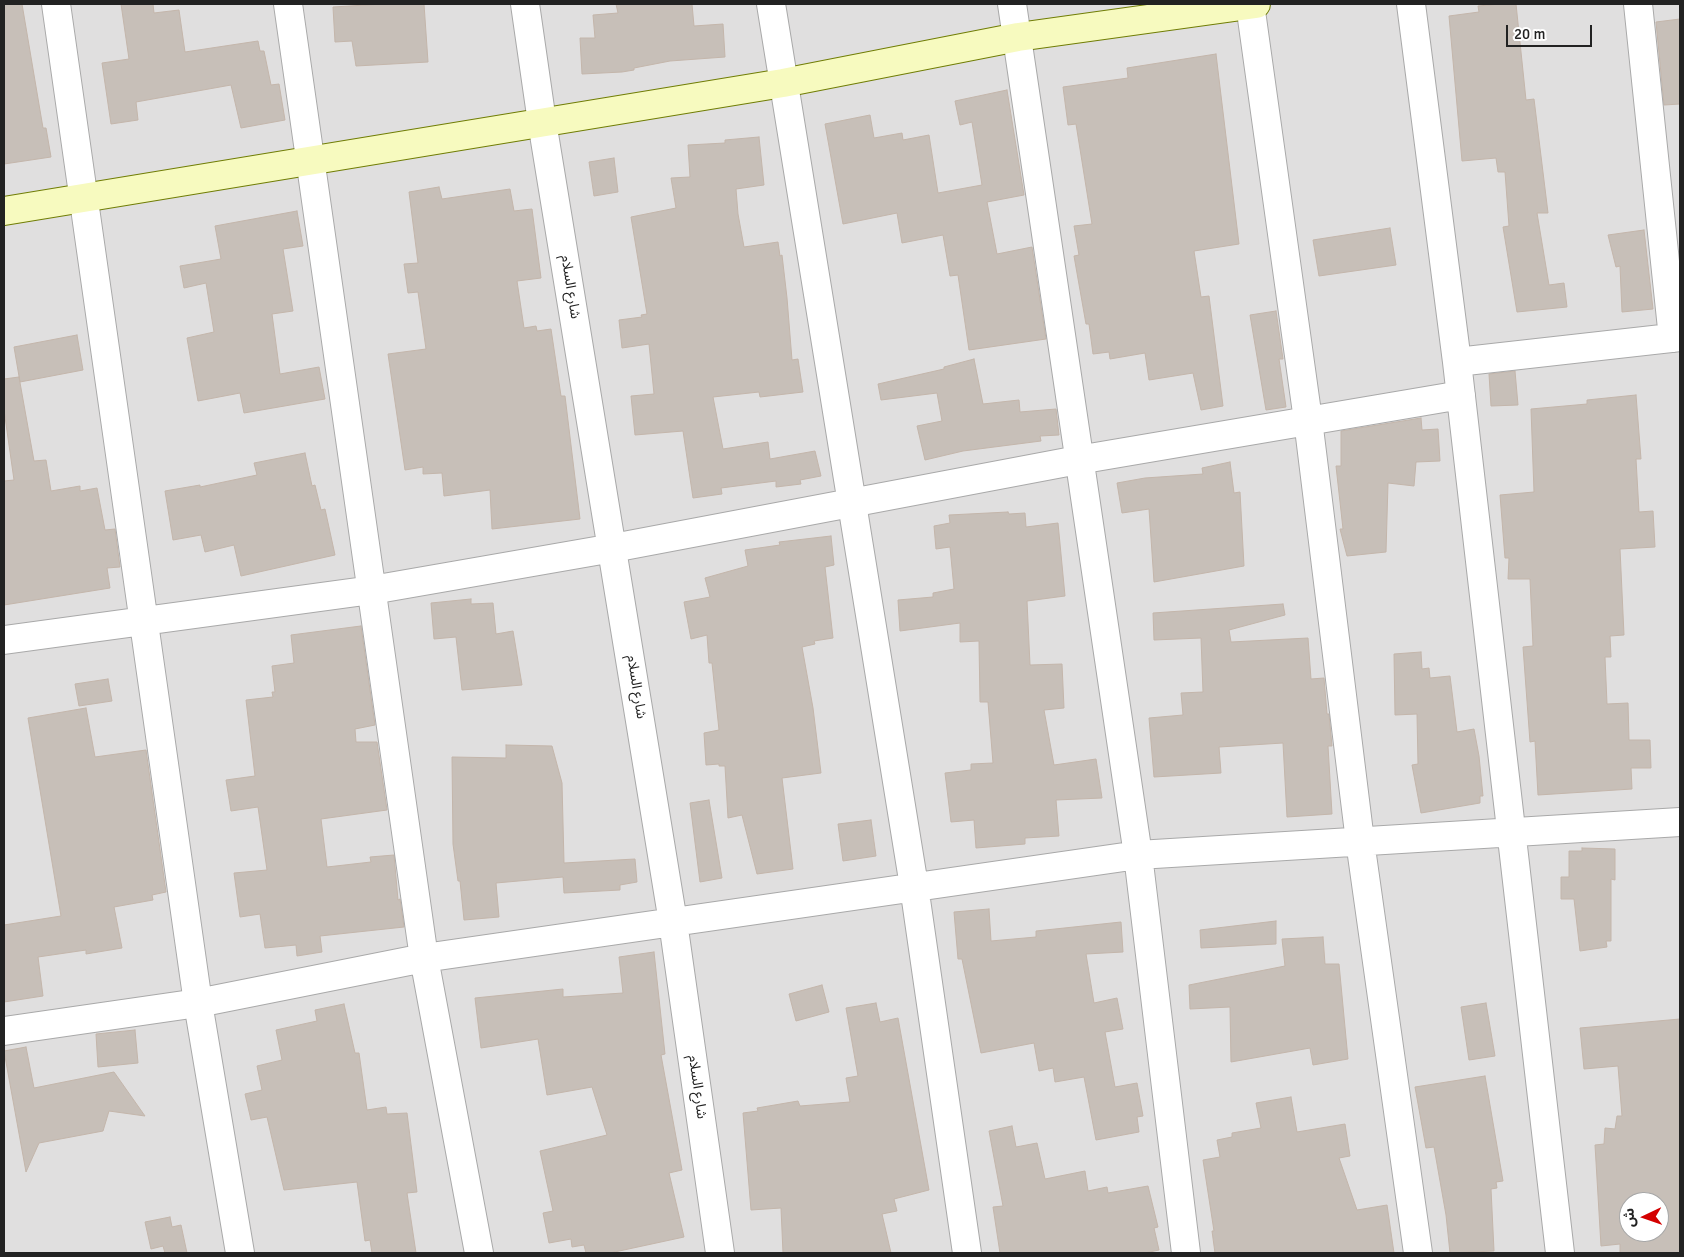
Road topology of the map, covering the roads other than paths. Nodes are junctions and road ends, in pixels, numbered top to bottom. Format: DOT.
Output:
graph roads {
  1 [pos="56,4"];
  2 [pos="288,4"];
  3 [pos="525,4"];
  4 [pos="771,4"];
  5 [pos="1012,4"];
  6 [pos="1252,4"];
  7 [pos="1411,4"];
  8 [pos="1638,4"];
  9 [pos="1018,37"];
  10 [pos="783,83"];
  11 [pos="542,122"];
  12 [pos="309,160"];
  13 [pos="84,199"];
  14 [pos="4,211"];
  15 [pos="1677,338"];
  16 [pos="1457,362"];
  17 [pos="1460,395"];
  18 [pos="1308,420"];
  19 [pos="1078,460"];
  20 [pos="850,504"];
  21 [pos="614,548"];
  22 [pos="372,590"];
  23 [pos="146,622"];
  24 [pos="4,640"];
  25 [pos="1680,822"];
  26 [pos="1512,832"];
  27 [pos="1360,840"];
  28 [pos="1138,855"];
  29 [pos="914,886"];
  30 [pos="673,922"];
  31 [pos="424,958"];
  32 [pos="198,1003"];
  33 [pos="4,1031"];
  34 [pos="240,1253"];
  35 [pos="480,1253"];
  36 [pos="720,1253"];
  37 [pos="967,1253"];
  38 [pos="1186,1253"];
  39 [pos="1418,1253"];
  40 [pos="1560,1253"];
  1 -- 13 [label="street"];
  2 -- 12 [label="street"];
  3 -- 11 [label="street, شارع السلام"];
  4 -- 10 [label="street"];
  5 -- 9 [label="street"];
  6 -- 9 [label="street"];
  6 -- 18 [label="street"];
  7 -- 16 [label="street"];
  8 -- 15 [label="street"];
  9 -- 10 [label="street"];
  9 -- 19 [label="street"];
  10 -- 11 [label="street"];
  10 -- 20 [label="street"];
  11 -- 12 [label="street"];
  11 -- 21 [label="street, شارع السلام"];
  12 -- 13 [label="street"];
  12 -- 22 [label="street"];
  13 -- 14 [label="street"];
  13 -- 23 [label="street"];
  15 -- 16 [label="street"];
  16 -- 17 [label="street"];
  17 -- 18 [label="street"];
  17 -- 26 [label="street"];
  18 -- 19 [label="street"];
  18 -- 27 [label="street"];
  19 -- 20 [label="street"];
  19 -- 28 [label="street"];
  20 -- 21 [label="street"];
  20 -- 29 [label="street"];
  21 -- 22 [label="street"];
  21 -- 30 [label="street, شارع السلام"];
  22 -- 23 [label="street"];
  22 -- 31 [label="street"];
  23 -- 24 [label="street"];
  23 -- 32 [label="street"];
  25 -- 26 [label="street"];
  26 -- 27 [label="street"];
  26 -- 40 [label="street"];
  27 -- 28 [label="street"];
  27 -- 39 [label="street"];
  28 -- 29 [label="street"];
  28 -- 38 [label="street"];
  29 -- 30 [label="street"];
  29 -- 37 [label="street"];
  30 -- 31 [label="street"];
  30 -- 36 [label="street, شارع السلام"];
  31 -- 32 [label="street"];
  31 -- 35 [label="street"];
  32 -- 33 [label="street"];
  32 -- 34 [label="street"];
}
